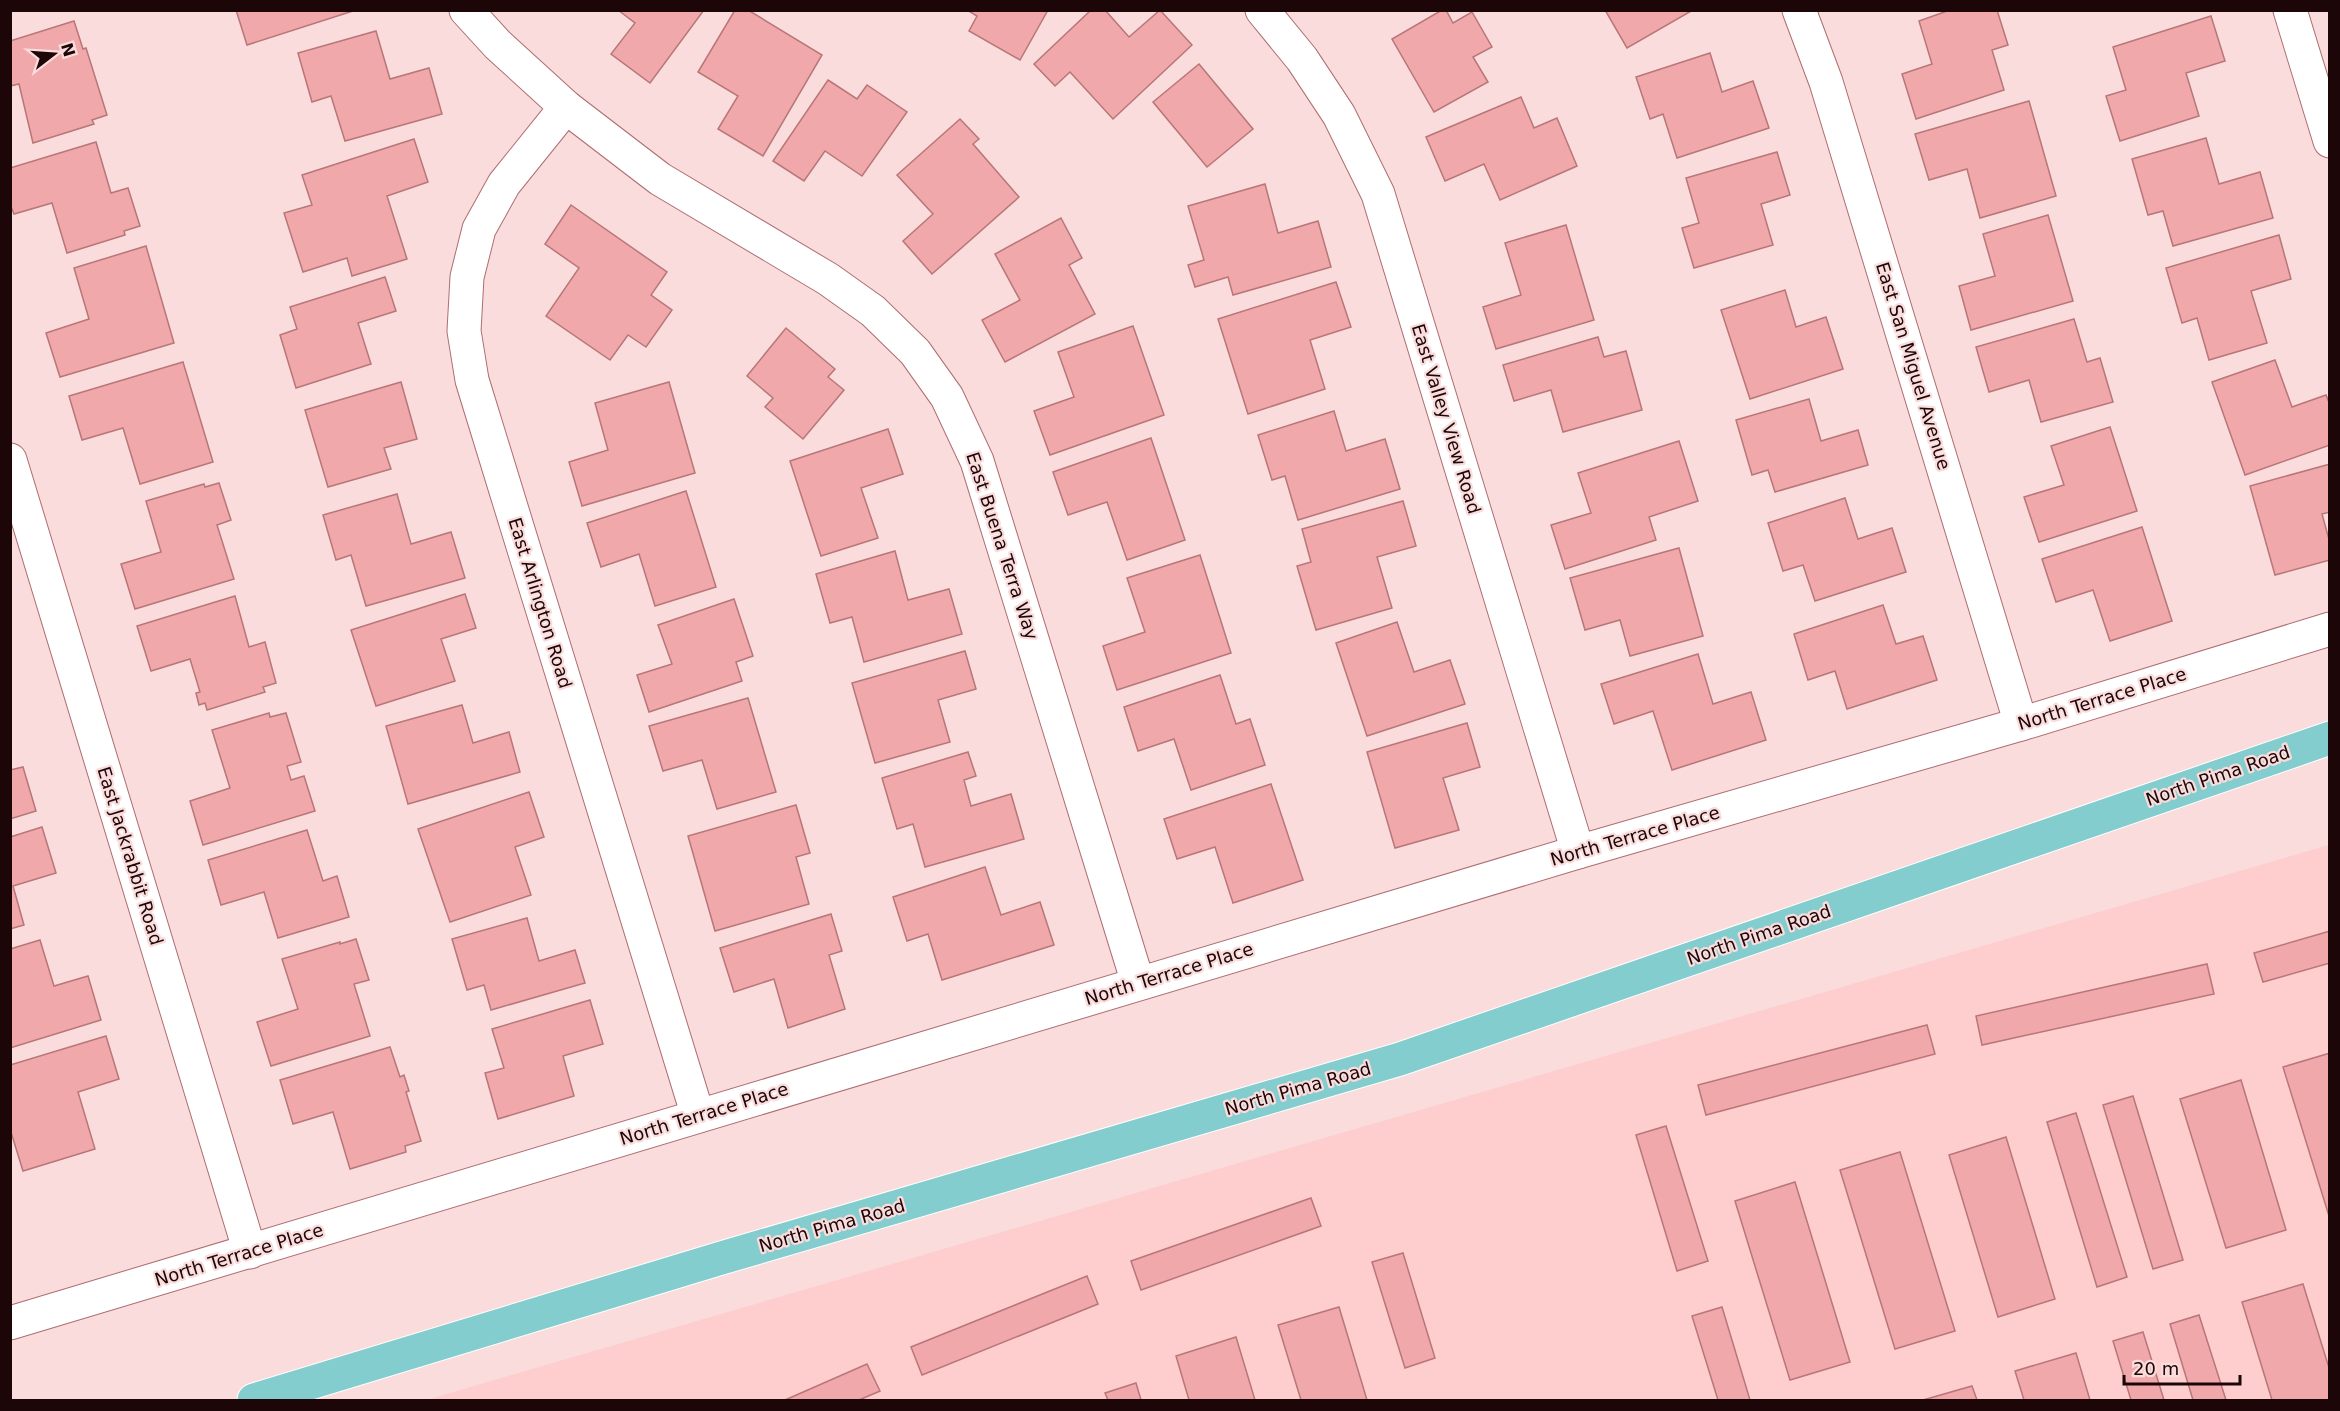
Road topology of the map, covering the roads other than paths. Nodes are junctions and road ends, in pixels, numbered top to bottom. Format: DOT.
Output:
graph roads {
  1 [pos="466,10"];
  2 [pos="1262,10"];
  3 [pos="1798,10"];
  4 [pos="2290,10"];
  5 [pos="566,107"];
  6 [pos="2330,141"];
  7 [pos="10,460"];
  8 [pos="2330,629"];
  9 [pos="2021,724"];
  10 [pos="2330,738"];
  11 [pos="1578,852"];
  12 [pos="1138,983"];
  13 [pos="698,1116"];
  14 [pos="250,1252"];
  15 [pos="10,1323"];
  16 [pos="324,1390"];
  17 [pos="256,1400"];
  1 -- 5 [label="street, East Buena Terra Way"];
  2 -- 11 [label="street, East Valley View Road"];
  3 -- 9 [label="street, East San Miguel Avenue"];
  4 -- 6 [label="street"];
  5 -- 12 [label="street, East Buena Terra Way"];
  5 -- 13 [label="street, East Arlington Road"];
  7 -- 14 [label="street, East Jackrabbit Road"];
  8 -- 9 [label="street, North Terrace Place"];
  9 -- 11 [label="street, North Terrace Place"];
  10 -- 16 [label="main road, North Pima Road"];
  11 -- 12 [label="street, North Terrace Place"];
  12 -- 13 [label="street, North Terrace Place"];
  13 -- 14 [label="street, North Terrace Place"];
  14 -- 15 [label="street, North Terrace Place"];
  16 -- 17 [label="main road, North Pima Road"];
}
